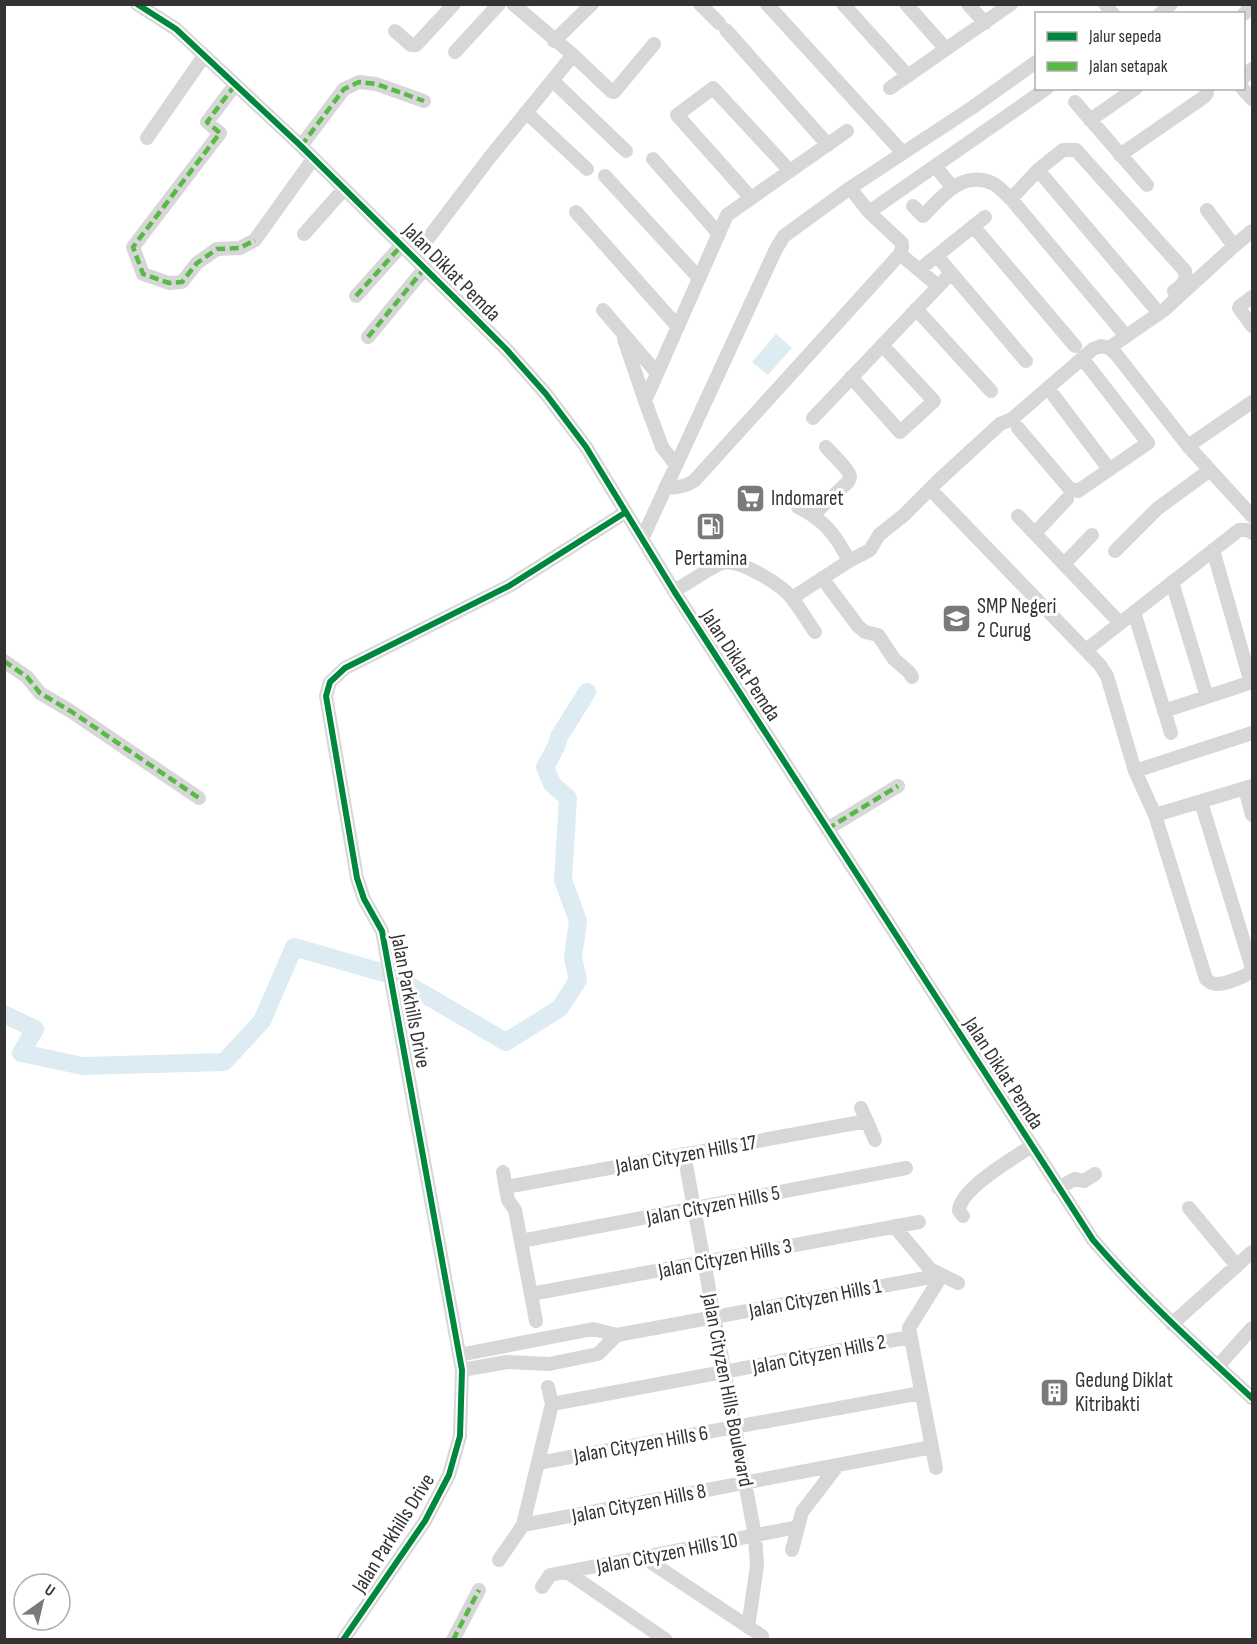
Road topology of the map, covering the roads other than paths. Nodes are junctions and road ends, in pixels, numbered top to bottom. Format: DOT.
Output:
graph roads {
  1 [pos="137,4"];
  2 [pos="454,4"];
  3 [pos="499,4"];
  4 [pos="513,4"];
  5 [pos="592,4"];
  6 [pos="700,4"];
  7 [pos="767,4"];
  8 [pos="843,4"];
  9 [pos="906,4"];
  10 [pos="968,4"];
  11 [pos="1011,4"];
  12 [pos="985,23"];
  13 [pos="395,31"];
  14 [pos="554,41"];
  15 [pos="654,44"];
  16 [pos="946,49"];
  17 [pos="455,52"];
  18 [pos="204,56"];
  19 [pos="573,56"];
  20 [pos="1035,63"];
  21 [pos="908,76"];
  22 [pos="553,81"];
  23 [pos="235,85"];
  24 [pos="890,88"];
  25 [pos="1044,90"];
  26 [pos="1133,90"];
  27 [pos="1206,90"];
  28 [pos="424,101"];
  29 [pos="1075,102"];
  30 [pos="526,111"];
  31 [pos="1090,120"];
  32 [pos="847,131"];
  33 [pos="147,138"];
  34 [pos="828,145"];
  35 [pos="301,146"];
  36 [pos="626,151"];
  37 [pos="903,153"];
  38 [pos="1120,155"];
  39 [pos="314,159"];
  40 [pos="653,159"];
  41 [pos="936,166"];
  42 [pos="587,169"];
  43 [pos="1038,170"];
  44 [pos="790,171"];
  45 [pos="604,176"];
  46 [pos="1147,185"];
  47 [pos="344,189"];
  48 [pos="953,189"];
  49 [pos="852,191"];
  50 [pos="751,198"];
  51 [pos="1011,199"];
  52 [pos="867,210"];
  53 [pos="1207,210"];
  54 [pos="576,212"];
  55 [pos="923,216"];
  56 [pos="985,217"];
  57 [pos="973,226"];
  58 [pos="1252,231"];
  59 [pos="304,234"];
  60 [pos="719,234"];
  61 [pos="401,246"];
  62 [pos="1234,246"];
  63 [pos="900,254"];
  64 [pos="937,256"];
  65 [pos="414,257"];
  66 [pos="425,268"];
  67 [pos="920,269"];
  68 [pos="951,273"];
  69 [pos="699,278"];
  70 [pos="938,286"];
  71 [pos="356,296"];
  72 [pos="1252,297"];
  73 [pos="1153,306"];
  74 [pos="916,309"];
  75 [pos="603,310"];
  76 [pos="1252,326"];
  77 [pos="678,327"];
  78 [pos="622,332"];
  79 [pos="1125,334"];
  80 [pos="368,337"];
  81 [pos="882,345"];
  82 [pos="1075,346"];
  83 [pos="1109,348"];
  84 [pos="1082,358"];
  85 [pos="1026,361"];
  86 [pos="657,373"];
  87 [pos="851,377"];
  88 [pos="991,391"];
  89 [pos="1054,396"];
  90 [pos="645,401"];
  91 [pos="1252,402"];
  92 [pos="813,418"];
  93 [pos="1018,428"];
  94 [pos="1188,446"];
  95 [pos="826,447"];
  96 [pos="676,465"];
  97 [pos="1109,469"];
  98 [pos="1210,470"];
  99 [pos="665,488"];
  100 [pos="930,489"];
  101 [pos="1067,499"];
  102 [pos="798,507"];
  103 [pos="626,512"];
  104 [pos="813,515"];
  105 [pos="1018,516"];
  106 [pos="1252,516"];
  107 [pos="1035,533"];
  108 [pos="1252,533"];
  109 [pos="1092,535"];
  110 [pos="642,539"];
  111 [pos="1213,550"];
  112 [pos="1115,551"];
  113 [pos="849,561"];
  114 [pos="1064,564"];
  115 [pos="822,578"];
  116 [pos="1172,582"];
  117 [pos="674,591"];
  118 [pos="792,598"];
  119 [pos="1134,612"];
  120 [pos="1120,623"];
  121 [pos="815,632"];
  122 [pos="1086,650"];
  123 [pos="4,661"];
  124 [pos="912,677"];
  125 [pos="1252,682"];
  126 [pos="1207,697"];
  127 [pos="1164,711"];
  128 [pos="1252,733"];
  129 [pos="1171,734"];
  130 [pos="1135,771"];
  131 [pos="898,786"];
  132 [pos="1249,788"];
  133 [pos="199,798"];
  134 [pos="1201,802"];
  135 [pos="1252,814"];
  136 [pos="1155,815"];
  137 [pos="827,829"];
  138 [pos="875,1140"];
  139 [pos="1032,1146"];
  140 [pos="684,1154"];
  141 [pos="906,1168"];
  142 [pos="503,1172"];
  143 [pos="1095,1174"];
  144 [pos="506,1187"];
  145 [pos="1058,1188"];
  146 [pos="1189,1208"];
  147 [pos="694,1209"];
  148 [pos="963,1216"];
  149 [pos="919,1222"];
  150 [pos="894,1226"];
  151 [pos="521,1241"];
  152 [pos="1252,1252"];
  153 [pos="704,1262"];
  154 [pos="1237,1266"];
  155 [pos="942,1275"];
  156 [pos="958,1283"];
  157 [pos="531,1294"];
  158 [pos="714,1317"];
  159 [pos="536,1322"];
  160 [pos="1172,1324"];
  161 [pos="1252,1328"];
  162 [pos="617,1335"];
  163 [pos="910,1338"];
  164 [pos="459,1355"];
  165 [pos="1218,1366"];
  166 [pos="462,1370"];
  167 [pos="724,1372"];
  168 [pos="548,1387"];
  169 [pos="921,1393"];
  170 [pos="1252,1398"];
  171 [pos="552,1404"];
  172 [pos="735,1427"];
  173 [pos="932,1447"];
  174 [pos="538,1463"];
  175 [pos="838,1465"];
  176 [pos="936,1467"];
  177 [pos="745,1483"];
  178 [pos="524,1525"];
  179 [pos="798,1527"];
  180 [pos="755,1536"];
  181 [pos="792,1550"];
  182 [pos="643,1557"];
  183 [pos="499,1560"];
  184 [pos="567,1572"];
  185 [pos="542,1587"];
  186 [pos="478,1590"];
  187 [pos="748,1627"];
  188 [pos="762,1638"];
  189 [pos="343,1640"];
  190 [pos="453,1640"];
  191 [pos="666,1640"];
  1 -- 18 [label="street, Jalan Diklat Pemda"];
  2 -- 13 [label="street"];
  3 -- 17 [label="street"];
  4 -- 14 [label="street"];
  5 -- 14 [label="street"];
  6 -- 34 [label="street"];
  7 -- 37 [label="street"];
  8 -- 21 [label="street"];
  9 -- 16 [label="street"];
  10 -- 12 [label="street"];
  11 -- 12 [label="street"];
  12 -- 16 [label="street"];
  14 -- 19 [label="street"];
  15 -- 19 [label="street"];
  16 -- 21 [label="street"];
  18 -- 23 [label="street, Jalan Diklat Pemda"];
  18 -- 33 [label="street"];
  19 -- 22 [label="street"];
  20 -- 37 [label="street"];
  21 -- 24 [label="street"];
  22 -- 30 [label="street"];
  22 -- 36 [label="street"];
  23 -- 35 [label="street, Jalan Diklat Pemda"];
  23 -- 39 [label="street"];
  25 -- 41 [label="street"];
  26 -- 31 [label="street"];
  27 -- 38 [label="street"];
  28 -- 35 [label="street"];
  29 -- 31 [label="street"];
  30 -- 42 [label="street"];
  30 -- 65 [label="street"];
  31 -- 38 [label="street"];
  32 -- 34 [label="street"];
  34 -- 44 [label="street"];
  35 -- 39 [label="street, Jalan Diklat Pemda"];
  37 -- 49 [label="street"];
  38 -- 46 [label="street"];
  39 -- 47 [label="street, Jalan Diklat Pemda"];
  40 -- 60 [label="street"];
  41 -- 48 [label="street"];
  41 -- 52 [label="street"];
  43 -- 51 [label="street"];
  43 -- 73 [label="street"];
  43 -- 73 [label="street"];
  44 -- 50 [label="street"];
  44 -- 50 [label="street"];
  45 -- 69 [label="street"];
  47 -- 59 [label="street"];
  47 -- 61 [label="street, Jalan Diklat Pemda"];
  48 -- 51 [label="street"];
  48 -- 55 [label="street"];
  49 -- 52 [label="street"];
  49 -- 96 [label="street"];
  50 -- 60 [label="street"];
  51 -- 79 [label="street"];
  52 -- 63 [label="street"];
  53 -- 62 [label="street"];
  54 -- 77 [label="street"];
  56 -- 57 [label="street"];
  57 -- 64 [label="street"];
  57 -- 82 [label="street"];
  58 -- 62 [label="street"];
  60 -- 69 [label="street"];
  61 -- 65 [label="street, Jalan Diklat Pemda"];
  61 -- 71 [label="street"];
  62 -- 79 [label="street"];
  63 -- 67 [label="street"];
  63 -- 99 [label="street"];
  64 -- 67 [label="street"];
  64 -- 68 [label="street"];
  65 -- 66 [label="street, Jalan Diklat Pemda"];
  66 -- 80 [label="street"];
  66 -- 103 [label="street, Jalan Diklat Pemda"];
  67 -- 70 [label="street"];
  68 -- 70 [label="street"];
  68 -- 85 [label="street"];
  69 -- 77 [label="street"];
  70 -- 74 [label="street"];
  72 -- 76 [label="street"];
  73 -- 79 [label="street"];
  74 -- 81 [label="street"];
  74 -- 88 [label="street"];
  75 -- 78 [label="street"];
  77 -- 86 [label="street"];
  78 -- 86 [label="street"];
  78 -- 90 [label="street"];
  79 -- 83 [label="street"];
  81 -- 87 [label="street"];
  81 -- 87 [label="street"];
  83 -- 84 [label="street"];
  83 -- 94 [label="street"];
  84 -- 97 [label="street"];
  84 -- 100 [label="street"];
  86 -- 90 [label="street"];
  87 -- 92 [label="street"];
  89 -- 97 [label="street"];
  90 -- 96 [label="street"];
  91 -- 94 [label="street"];
  93 -- 97 [label="street"];
  94 -- 98 [label="street"];
  95 -- 104 [label="street"];
  96 -- 99 [label="street"];
  98 -- 106 [label="street"];
  98 -- 112 [label="street"];
  99 -- 110 [label="street"];
  100 -- 113 [label="street"];
  100 -- 122 [label="street"];
  101 -- 107 [label="street"];
  102 -- 104 [label="street"];
  103 -- 110 [label="street, Jalan Diklat Pemda"];
  103 -- 164 [label="street, Jalan Parkhills Drive"];
  104 -- 113 [label="street"];
  105 -- 107 [label="street"];
  107 -- 114 [label="street"];
  108 -- 111 [label="street"];
  109 -- 114 [label="street"];
  110 -- 117 [label="street, Jalan Diklat Pemda"];
  111 -- 116 [label="street"];
  111 -- 125 [label="street"];
  113 -- 115 [label="street"];
  114 -- 120 [label="street"];
  115 -- 118 [label="street"];
  115 -- 124 [label="street"];
  116 -- 119 [label="street"];
  116 -- 126 [label="street"];
  117 -- 118 [label="street"];
  117 -- 137 [label="street, Jalan Diklat Pemda"];
  118 -- 121 [label="street"];
  119 -- 120 [label="street"];
  119 -- 127 [label="street"];
  120 -- 122 [label="street"];
  122 -- 130 [label="street"];
  123 -- 133 [label="street"];
  125 -- 126 [label="street"];
  126 -- 127 [label="street"];
  127 -- 129 [label="street"];
  128 -- 130 [label="street"];
  130 -- 136 [label="street"];
  131 -- 137 [label="street"];
  132 -- 134 [label="street"];
  132 -- 135 [label="street"];
  134 -- 136 [label="street"];
  134 -- 136 [label="street"];
  137 -- 139 [label="street, Jalan Diklat Pemda"];
  138 -- 140 [label="street, Jalan Cityzen Hills 17"];
  139 -- 145 [label="street, Jalan Diklat Pemda"];
  139 -- 148 [label="street"];
  140 -- 144 [label="street, Jalan Cityzen Hills 17"];
  140 -- 147 [label="street, Jalan Cityzen Hills Boulevard"];
  141 -- 147 [label="street, Jalan Cityzen Hills 5"];
  142 -- 144 [label="street"];
  143 -- 145 [label="street"];
  144 -- 151 [label="street"];
  145 -- 160 [label="street, Jalan Diklat Pemda"];
  146 -- 154 [label="street"];
  147 -- 151 [label="street, Jalan Cityzen Hills 5"];
  147 -- 153 [label="street, Jalan Cityzen Hills Boulevard"];
  149 -- 150 [label="street, Jalan Cityzen Hills 3"];
  150 -- 153 [label="street, Jalan Cityzen Hills 3"];
  150 -- 155 [label="street"];
  151 -- 157 [label="street"];
  152 -- 154 [label="street"];
  153 -- 157 [label="street, Jalan Cityzen Hills 3"];
  153 -- 158 [label="street, Jalan Cityzen Hills Boulevard"];
  154 -- 160 [label="street"];
  155 -- 156 [label="street"];
  155 -- 158 [label="street, Jalan Cityzen Hills 1"];
  155 -- 163 [label="street"];
  157 -- 159 [label="street"];
  158 -- 162 [label="street, Jalan Cityzen Hills 1"];
  158 -- 167 [label="street, Jalan Cityzen Hills Boulevard"];
  160 -- 165 [label="street, Jalan Diklat Pemda"];
  161 -- 165 [label="street"];
  162 -- 164 [label="street"];
  162 -- 166 [label="street"];
  163 -- 167 [label="street, Jalan Cityzen Hills 2"];
  163 -- 169 [label="street"];
  164 -- 166 [label="street, Jalan Parkhills Drive"];
  165 -- 170 [label="street, Jalan Diklat Pemda"];
  166 -- 189 [label="street, Jalan Parkhills Drive"];
  167 -- 171 [label="street, Jalan Cityzen Hills 2"];
  167 -- 172 [label="street, Jalan Cityzen Hills Boulevard"];
  168 -- 171 [label="street"];
  169 -- 172 [label="street, Jalan Cityzen Hills 6"];
  169 -- 173 [label="street"];
  171 -- 174 [label="street"];
  172 -- 174 [label="street, Jalan Cityzen Hills 6"];
  172 -- 177 [label="street, Jalan Cityzen Hills Boulevard"];
  173 -- 175 [label="street, Jalan Cityzen Hills 8"];
  173 -- 176 [label="street"];
  174 -- 178 [label="street"];
  175 -- 177 [label="street, Jalan Cityzen Hills 8"];
  175 -- 179 [label="street"];
  177 -- 178 [label="street, Jalan Cityzen Hills 8"];
  177 -- 180 [label="street, Jalan Cityzen Hills Boulevard"];
  178 -- 183 [label="street"];
  179 -- 180 [label="street, Jalan Cityzen Hills 10"];
  179 -- 181 [label="street"];
  180 -- 182 [label="street, Jalan Cityzen Hills 10"];
  180 -- 187 [label="street, Jalan Cityzen Hills Boulevard"];
  182 -- 184 [label="street, Jalan Cityzen Hills 10"];
  182 -- 187 [label="street"];
  184 -- 185 [label="street, Jalan Cityzen Hills 10"];
  184 -- 191 [label="street"];
  186 -- 190 [label="street"];
  187 -- 188 [label="street"];
}
